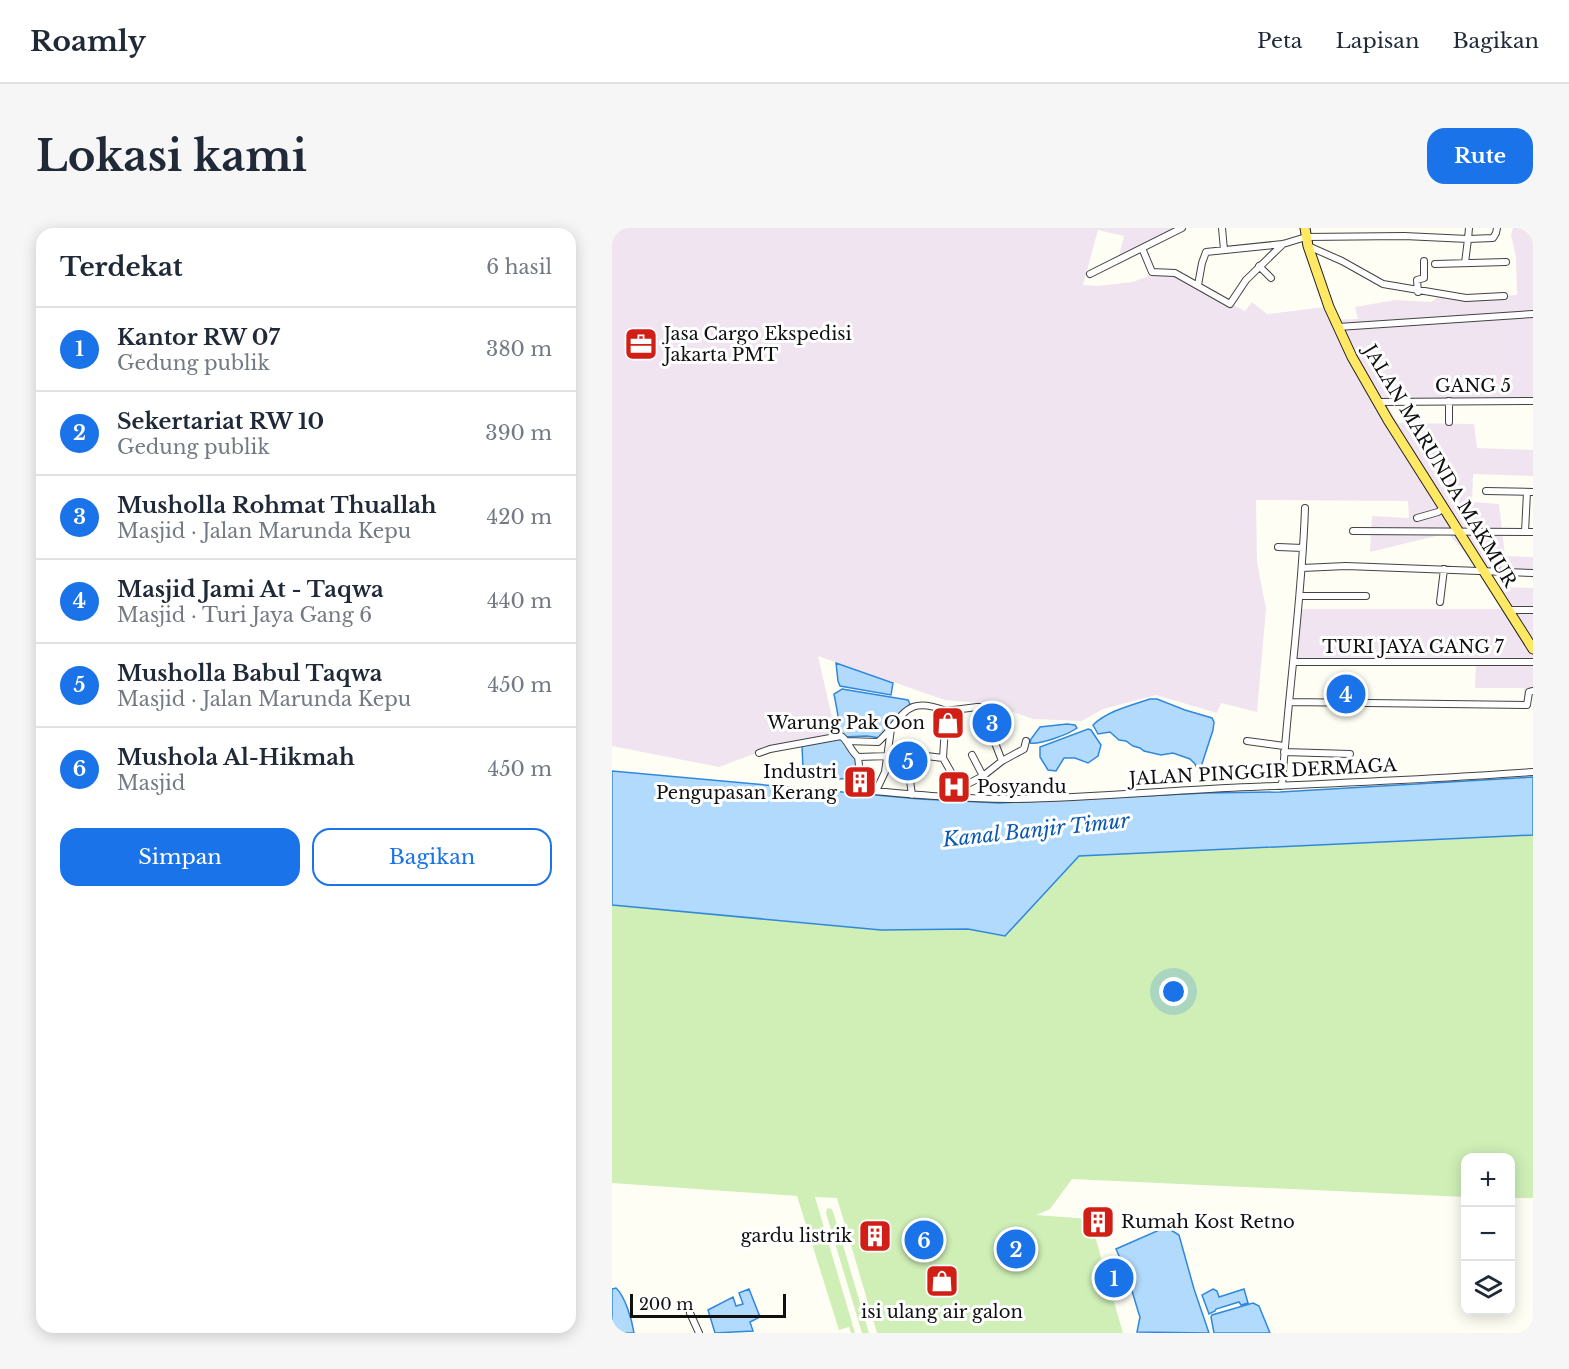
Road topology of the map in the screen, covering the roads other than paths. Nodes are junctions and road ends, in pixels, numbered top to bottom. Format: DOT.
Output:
graph roads {
  1 [pos="1182,228"];
  2 [pos="1222,228"];
  3 [pos="1469,228"];
  4 [pos="1497,228"];
  5 [pos="1306,237"];
  6 [pos="1468,239"];
  7 [pos="1283,244"];
  8 [pos="1142,248"];
  9 [pos="1224,250"];
  10 [pos="1424,261"];
  11 [pos="1506,262"];
  12 [pos="1465,263"];
  13 [pos="1435,264"];
  14 [pos="1258,266"];
  15 [pos="1090,274"];
  16 [pos="1271,278"];
  17 [pos="1198,285"];
  18 [pos="1418,292"];
  19 [pos="1504,296"];
  20 [pos="1533,314"];
  21 [pos="1338,327"];
  22 [pos="1449,401"];
  23 [pos="1533,401"];
  24 [pos="1378,402"];
  25 [pos="1449,422"];
  26 [pos="1486,491"];
  27 [pos="1530,492"];
  28 [pos="1305,508"];
  29 [pos="1444,508"];
  30 [pos="1417,518"];
  31 [pos="1353,531"];
  32 [pos="1460,531"];
  33 [pos="1529,532"];
  34 [pos="1278,547"];
  35 [pos="1304,548"];
  36 [pos="1302,568"];
  37 [pos="1444,569"];
  38 [pos="1486,572"];
  39 [pos="1533,573"];
  40 [pos="1301,596"];
  41 [pos="1366,596"];
  42 [pos="1440,602"];
  43 [pos="1508,610"];
  44 [pos="1533,610"];
  45 [pos="1533,649"];
  46 [pos="1293,662"];
  47 [pos="1533,662"];
  48 [pos="1533,691"];
  49 [pos="1288,702"];
  50 [pos="946,711"];
  51 [pos="891,729"];
  52 [pos="846,741"];
  53 [pos="1026,741"];
  54 [pos="1247,741"];
  55 [pos="1284,749"];
  56 [pos="759,753"];
  57 [pos="1350,754"];
  58 [pos="972,755"];
  59 [pos="858,757"];
  60 [pos="888,757"];
  61 [pos="900,757"];
  62 [pos="943,758"];
  63 [pos="1002,761"];
  64 [pos="1533,772"];
  65 [pos="982,776"];
  66 [pos="966,785"];
  67 [pos="1282,786"];
  68 [pos="876,791"];
  69 [pos="912,795"];
  70 [pos="968,798"];
  71 [pos="690,1313"];
  72 [pos="699,1333"];
  1 -- 8 [label="street"];
  2 -- 9 [label="street"];
  3 -- 6 [label="street"];
  4 -- 6 [label="street"];
  5 -- 6 [label="street"];
  5 -- 7 [label="street"];
  5 -- 18 [label="street"];
  5 -- 21 [label="main road, JALAN MARUNDA MAKMUR"];
  6 -- 12 [label="street"];
  7 -- 9 [label="street"];
  7 -- 14 [label="street"];
  8 -- 15 [label="street"];
  8 -- 17 [label="street"];
  9 -- 17 [label="street"];
  10 -- 18 [label="street"];
  11 -- 12 [label="street"];
  12 -- 13 [label="street"];
  14 -- 16 [label="street"];
  14 -- 17 [label="street"];
  18 -- 19 [label="street"];
  20 -- 21 [label="street"];
  21 -- 24 [label="main road, JALAN MARUNDA MAKMUR"];
  22 -- 23 [label="street, GANG 5"];
  22 -- 24 [label="street, GANG 5"];
  22 -- 25 [label="street"];
  24 -- 29 [label="main road, JALAN MARUNDA MAKMUR"];
  26 -- 27 [label="street"];
  27 -- 33 [label="street"];
  28 -- 35 [label="street"];
  29 -- 30 [label="street"];
  29 -- 32 [label="main road, JALAN MARUNDA MAKMUR"];
  31 -- 32 [label="street"];
  32 -- 33 [label="street"];
  32 -- 38 [label="main road, JALAN MARUNDA MAKMUR"];
  34 -- 35 [label="street"];
  35 -- 36 [label="street"];
  36 -- 37 [label="street"];
  36 -- 40 [label="street"];
  37 -- 38 [label="street"];
  37 -- 42 [label="street"];
  38 -- 39 [label="street"];
  38 -- 43 [label="main road, JALAN MARUNDA MAKMUR"];
  40 -- 41 [label="street"];
  40 -- 46 [label="street"];
  43 -- 44 [label="street"];
  43 -- 45 [label="main road, JALAN MARUNDA MAKMUR"];
  46 -- 47 [label="street, TURI JAYA GANG 7"];
  46 -- 49 [label="street"];
  48 -- 49 [label="street"];
  49 -- 55 [label="street"];
  50 -- 51 [label="street"];
  50 -- 62 [label="street"];
  50 -- 63 [label="street"];
  51 -- 52 [label="street"];
  51 -- 60 [label="street"];
  52 -- 56 [label="street"];
  52 -- 59 [label="street"];
  53 -- 63 [label="street"];
  54 -- 55 [label="street"];
  55 -- 57 [label="street"];
  55 -- 67 [label="street"];
  58 -- 65 [label="street"];
  59 -- 60 [label="street"];
  59 -- 68 [label="street, JALAN PINGGIR DERMAGA"];
  60 -- 61 [label="street"];
  60 -- 68 [label="street"];
  61 -- 62 [label="street"];
  61 -- 69 [label="street"];
  62 -- 66 [label="street"];
  63 -- 65 [label="street"];
  64 -- 67 [label="street, JALAN PINGGIR DERMAGA"];
  65 -- 66 [label="street"];
  66 -- 70 [label="street"];
  67 -- 70 [label="street, JALAN PINGGIR DERMAGA"];
  68 -- 69 [label="street, JALAN PINGGIR DERMAGA"];
  69 -- 70 [label="street, JALAN PINGGIR DERMAGA"];
  71 -- 72 [label="street"];
}
